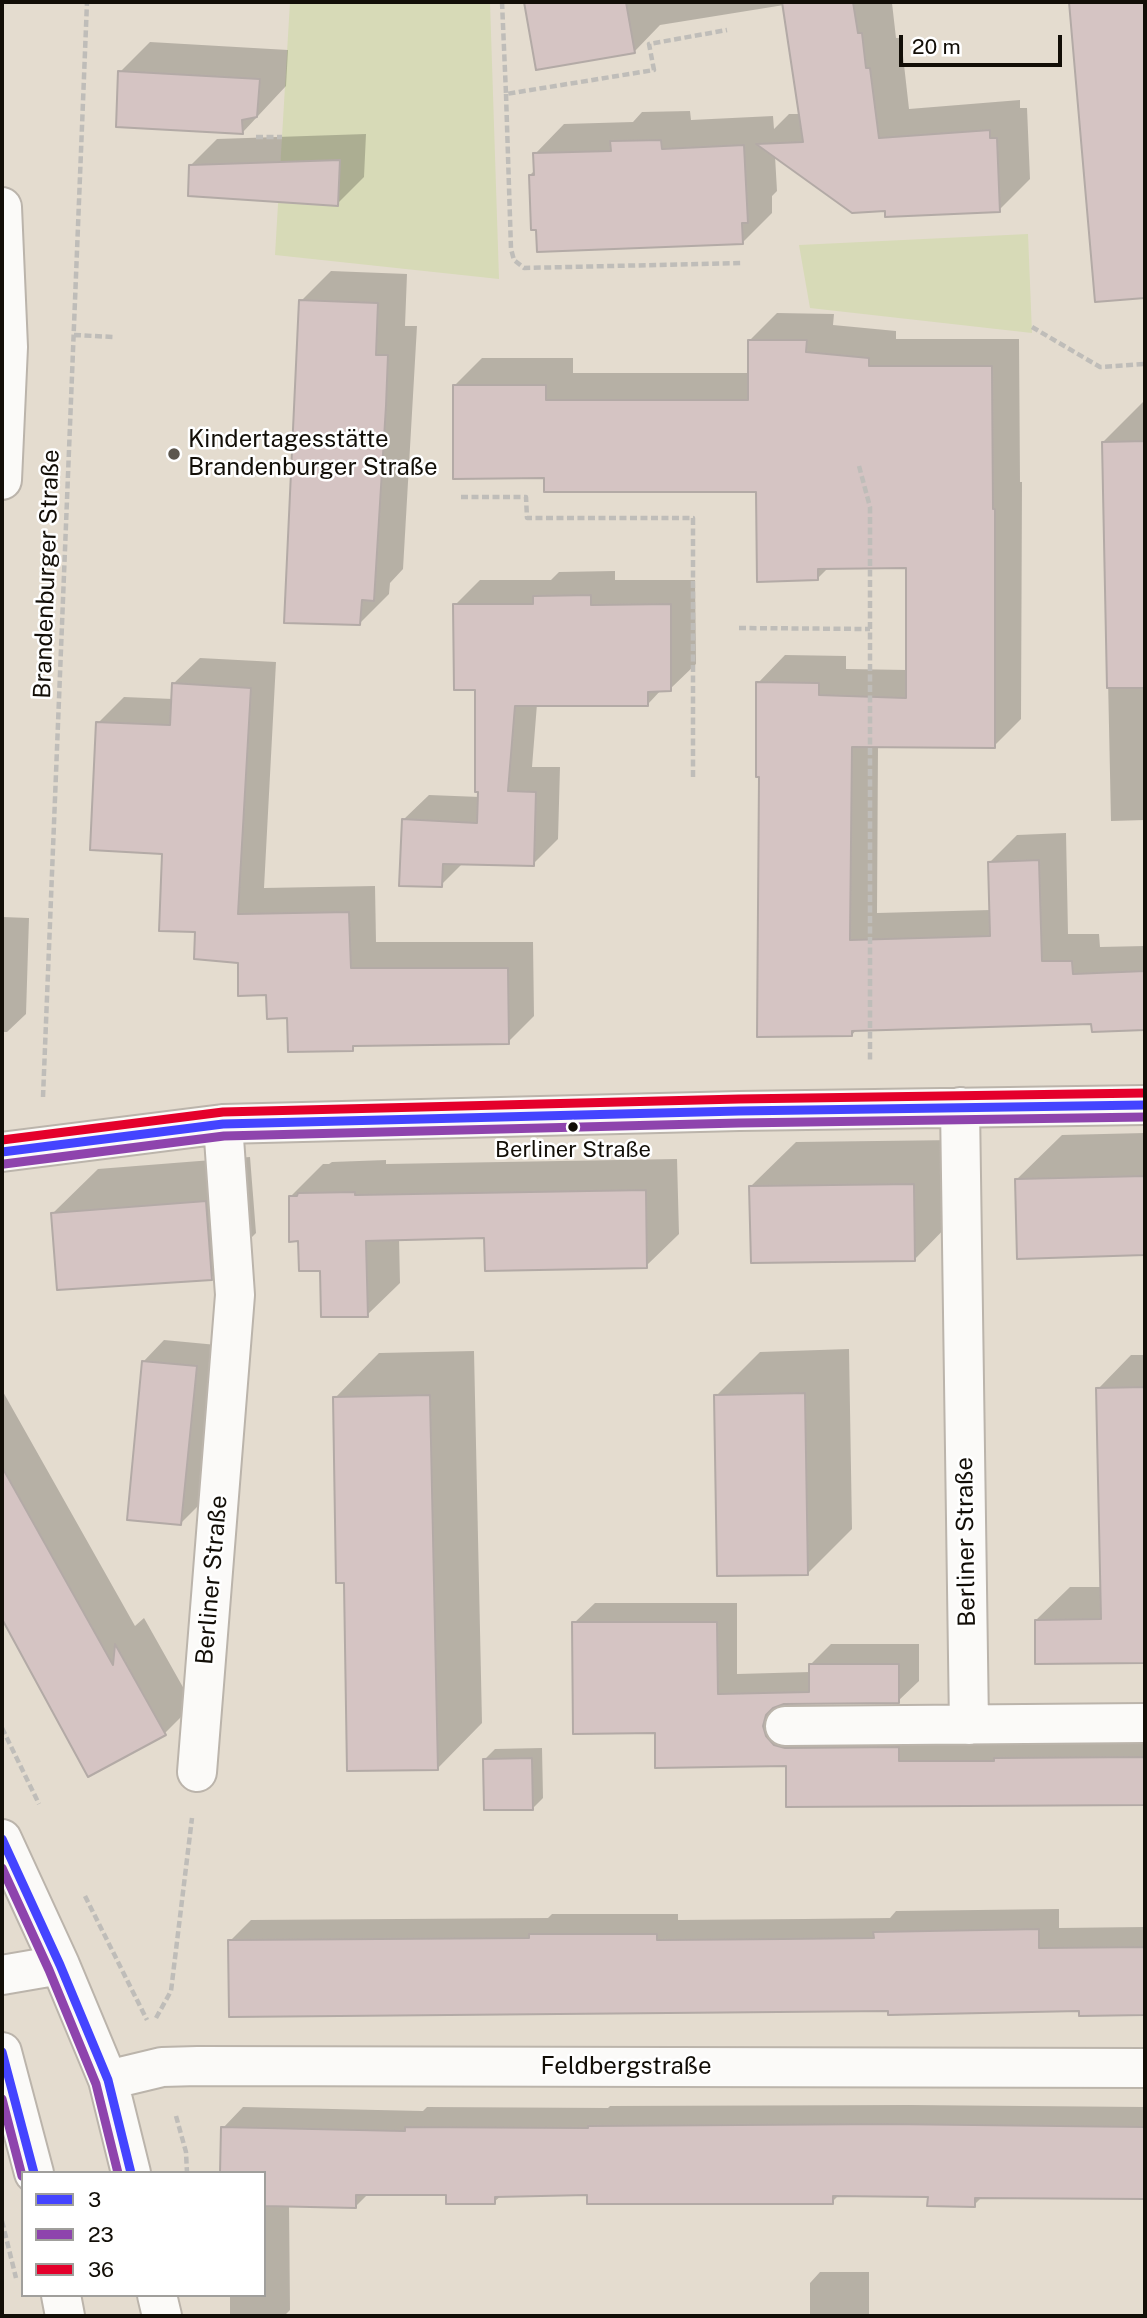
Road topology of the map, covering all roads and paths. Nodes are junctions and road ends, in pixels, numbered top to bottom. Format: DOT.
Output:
graph roads {
  1 [pos="87,2"];
  2 [pos="502,2"];
  3 [pos="727,30"];
  4 [pos="506,94"];
  5 [pos="256,137"];
  6 [pos="282,137"];
  7 [pos="2,207"];
  8 [pos="743,263"];
  9 [pos="1032,327"];
  10 [pos="74,335"];
  11 [pos="114,337"];
  12 [pos="1145,364"];
  13 [pos="859,466"];
  14 [pos="2,480"];
  15 [pos="461,497"];
  16 [pos="739,628"];
  17 [pos="870,629"];
  18 [pos="693,779"];
  19 [pos="1145,1105"];
  20 [pos="960,1107"];
  21 [pos="870,1109"];
  22 [pos="223,1124"];
  23 [pos="41,1147"];
  24 [pos="2,1152"];
  25 [pos="1145,1723"];
  26 [pos="969,1725"];
  27 [pos="785,1726"];
  28 [pos="197,1772"];
  29 [pos="2,1839"];
  30 [pos="60,1965"];
  31 [pos="2,1975"];
  32 [pos="150,2029"];
  33 [pos="2,2052"];
  34 [pos="1145,2068"];
  35 [pos="108,2080"];
  36 [pos="186,2152"];
  37 [pos="33,2171"];
  38 [pos="131,2171"];
  39 [pos="187,2171"];
  40 [pos="2,2221"];
  41 [pos="18,2289"];
  42 [pos="61,2297"];
  43 [pos="158,2297"];
  44 [pos="65,2316"];
  45 [pos="162,2316"];
  1 -- 10 [label="path, Brandenburger Straße"];
  2 -- 4 [label="path"];
  3 -- 4 [label="path"];
  4 -- 8 [label="path"];
  5 -- 6 [label="path"];
  7 -- 14 [label="street"];
  9 -- 12 [label="path"];
  10 -- 11 [label="path"];
  10 -- 23 [label="path, Brandenburger Straße"];
  13 -- 17 [label="path"];
  15 -- 18 [label="path"];
  16 -- 17 [label="path"];
  17 -- 21 [label="path"];
  19 -- 20 [label="street"];
  20 -- 21 [label="street"];
  20 -- 26 [label="street, Berliner Straße"];
  21 -- 22 [label="street"];
  22 -- 23 [label="street"];
  22 -- 28 [label="street, Berliner Straße"];
  23 -- 24 [label="street"];
  25 -- 26 [label="street"];
  26 -- 27 [label="street"];
  28 -- 32 [label="path"];
  29 -- 30 [label="street"];
  30 -- 31 [label="street"];
  30 -- 35 [label="street"];
  33 -- 37 [label="street"];
  34 -- 35 [label="street, Feldbergstraße"];
  35 -- 38 [label="street"];
  36 -- 39 [label="path"];
  40 -- 41 [label="path"];
  42 -- 44 [label="street"];
  43 -- 45 [label="street"];
}
